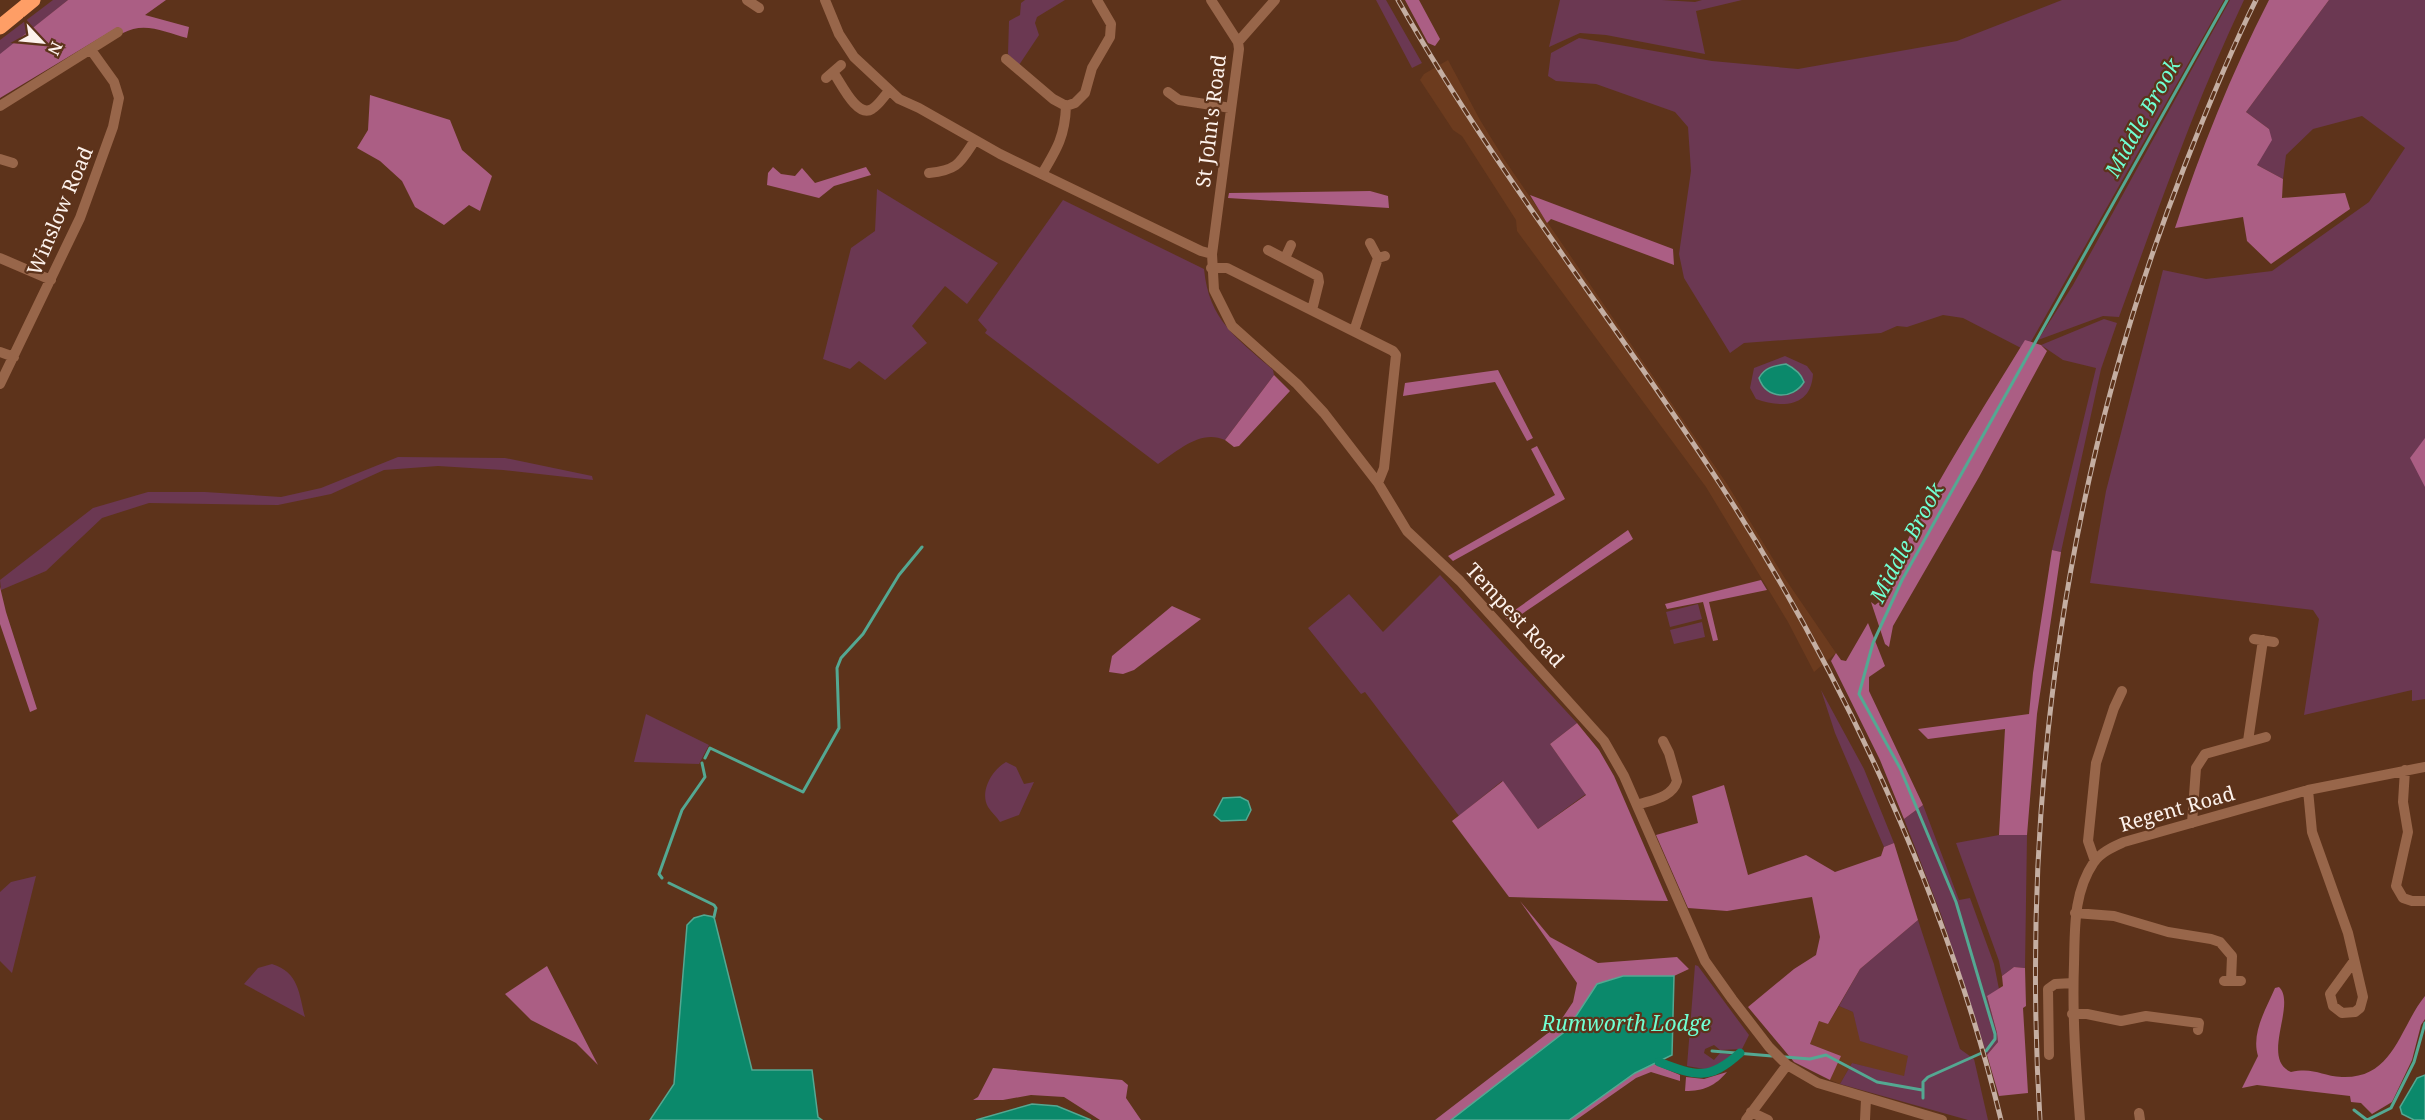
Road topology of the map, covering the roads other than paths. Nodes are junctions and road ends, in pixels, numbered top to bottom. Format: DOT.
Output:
graph roads {
  1 [pos="32,0"];
  2 [pos="747,0"];
  3 [pos="825,0"];
  4 [pos="1097,0"];
  5 [pos="1211,0"];
  6 [pos="1275,0"];
  7 [pos="759,8"];
  8 [pos="0,22"];
  9 [pos="0,27"];
  10 [pos="118,32"];
  11 [pos="1238,42"];
  12 [pos="91,50"];
  13 [pos="1006,60"];
  14 [pos="833,72"];
  15 [pos="889,91"];
  16 [pos="1168,92"];
  17 [pos="0,106"];
  18 [pos="1066,106"];
  19 [pos="1231,108"];
  20 [pos="975,140"];
  21 [pos="0,159"];
  22 [pos="13,163"];
  23 [pos="929,173"];
  24 [pos="1042,174"];
  25 [pos="1370,243"];
  26 [pos="1291,245"];
  27 [pos="1268,250"];
  28 [pos="1212,254"];
  29 [pos="0,258"];
  30 [pos="1285,258"];
  31 [pos="1211,268"];
  32 [pos="51,280"];
  33 [pos="1312,310"];
  34 [pos="1354,332"];
  35 [pos="0,352"];
  36 [pos="14,357"];
  37 [pos="0,384"];
  38 [pos="1378,483"];
  39 [pos="2264,641"];
  40 [pos="2122,691"];
  41 [pos="2266,737"];
  42 [pos="1663,741"];
  43 [pos="2248,741"];
  44 [pos="2425,767"];
  45 [pos="2405,770"];
  46 [pos="2308,790"];
  47 [pos="1637,805"];
  48 [pos="2192,822"];
  49 [pos="2095,861"];
  50 [pos="2425,901"];
  51 [pos="2075,913"];
  52 [pos="2354,961"];
  53 [pos="2232,981"];
  54 [pos="2073,983"];
  55 [pos="2072,1014"];
  56 [pos="2198,1030"];
  57 [pos="2049,1055"];
  58 [pos="1787,1065"];
  59 [pos="1866,1099"];
  60 [pos="1748,1116"];
  61 [pos="1768,1120"];
  62 [pos="1865,1120"];
  63 [pos="1941,1120"];
  64 [pos="2080,1120"];
  1 -- 8 [label="highway"];
  1 -- 9 [label="highway"];
  2 -- 7 [label="street"];
  3 -- 15 [label="street"];
  4 -- 18 [label="street"];
  5 -- 11 [label="street, St John's Road"];
  6 -- 11 [label="street"];
  10 -- 12 [label="street"];
  11 -- 19 [label="street, St John's Road"];
  12 -- 17 [label="street"];
  12 -- 32 [label="street, Winslow Road"];
  13 -- 18 [label="street"];
  14 -- 15 [label="street"];
  15 -- 20 [label="street"];
  16 -- 19 [label="street"];
  18 -- 24 [label="street"];
  19 -- 28 [label="street, St John's Road"];
  20 -- 23 [label="street"];
  20 -- 24 [label="street"];
  21 -- 22 [label="street"];
  24 -- 28 [label="street"];
  25 -- 34 [label="street"];
  26 -- 30 [label="street"];
  27 -- 30 [label="street"];
  28 -- 31 [label="street, St John's Road"];
  29 -- 32 [label="street"];
  30 -- 33 [label="street"];
  31 -- 33 [label="street"];
  31 -- 38 [label="street, Tempest Road"];
  32 -- 36 [label="street, Winslow Road"];
  33 -- 34 [label="street"];
  34 -- 38 [label="street"];
  35 -- 36 [label="street"];
  36 -- 37 [label="street, Winslow Road"];
  38 -- 47 [label="street, Tempest Road"];
  39 -- 43 [label="street"];
  40 -- 49 [label="street"];
  41 -- 43 [label="street"];
  42 -- 47 [label="street"];
  43 -- 48 [label="street"];
  44 -- 45 [label="street, Regent Road"];
  45 -- 46 [label="street, Regent Road"];
  45 -- 50 [label="street"];
  46 -- 48 [label="street, Regent Road"];
  46 -- 52 [label="street"];
  47 -- 58 [label="street, Tempest Road"];
  48 -- 49 [label="street, Regent Road"];
  49 -- 51 [label="street"];
  51 -- 53 [label="street"];
  51 -- 54 [label="street"];
  52 -- 52 [label="street"];
  54 -- 55 [label="street"];
  54 -- 57 [label="street"];
  55 -- 56 [label="street"];
  55 -- 64 [label="street"];
  58 -- 59 [label="street, Tempest Road"];
  58 -- 60 [label="street"];
  59 -- 62 [label="street"];
  59 -- 63 [label="street, Tempest Road"];
  60 -- 61 [label="street"];
}
